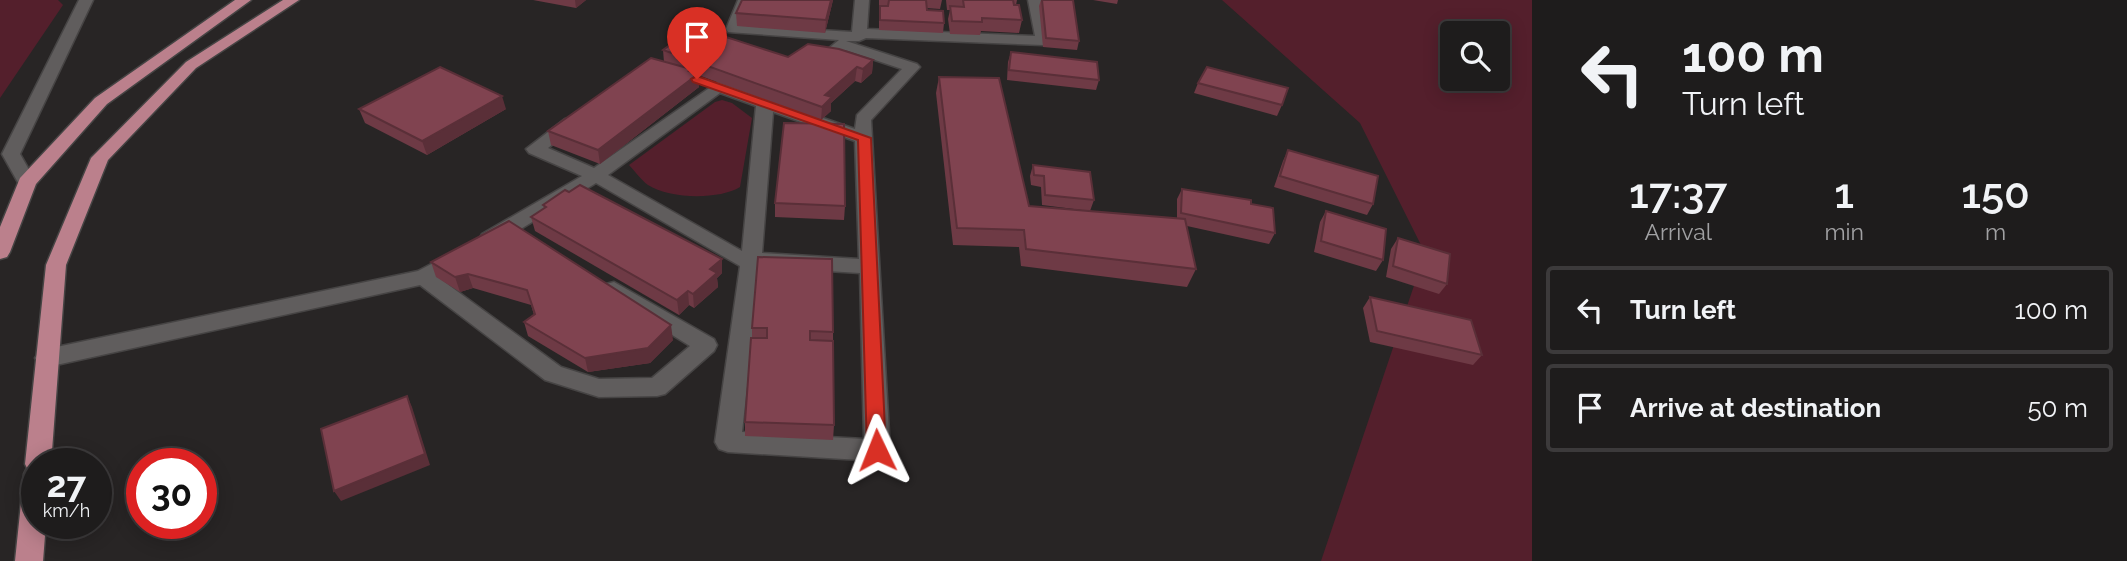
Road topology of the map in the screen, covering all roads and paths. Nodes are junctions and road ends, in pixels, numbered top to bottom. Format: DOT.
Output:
graph roads {
  1 [pos="86,0"];
  2 [pos="244,0"];
  3 [pos="292,0"];
  4 [pos="744,0"];
  5 [pos="862,0"];
  6 [pos="1035,0"];
  7 [pos="860,33"];
  8 [pos="794,57"];
  9 [pos="765,103"];
  10 [pos="589,110"];
  11 [pos="864,138"];
  12 [pos="596,175"];
  13 [pos="27,182"];
  14 [pos="511,226"];
  15 [pos="534,240"];
  16 [pos="0,252"];
  17 [pos="751,260"];
  18 [pos="870,267"];
  19 [pos="591,275"];
  20 [pos="424,277"];
  21 [pos="706,345"];
  22 [pos="739,346"];
  23 [pos="47,358"];
  24 [pos="39,448"];
  25 [pos="31,539"];
  26 [pos="29,561"];
  1 -- 13 [label="street"];
  2 -- 13 [label="main road"];
  3 -- 23 [label="main road"];
  4 -- 7 [label="street"];
  5 -- 7 [label="street"];
  6 -- 7 [label="street"];
  8 -- 11 [label="street"];
  9 -- 11 [label="street"];
  9 -- 12 [label="street"];
  9 -- 17 [label="street"];
  10 -- 12 [label="street"];
  11 -- 18 [label="street"];
  12 -- 14 [label="street"];
  12 -- 17 [label="street"];
  13 -- 16 [label="main road"];
  14 -- 15 [label="street"];
  14 -- 20 [label="street"];
  17 -- 18 [label="street"];
  17 -- 22 [label="street"];
  18 -- 22 [label="street"];
  19 -- 21 [label="street"];
  20 -- 21 [label="street"];
  20 -- 23 [label="street"];
  21 -- 22 [label="street"];
  23 -- 24 [label="main road"];
  25 -- 26 [label="main road"];
}
